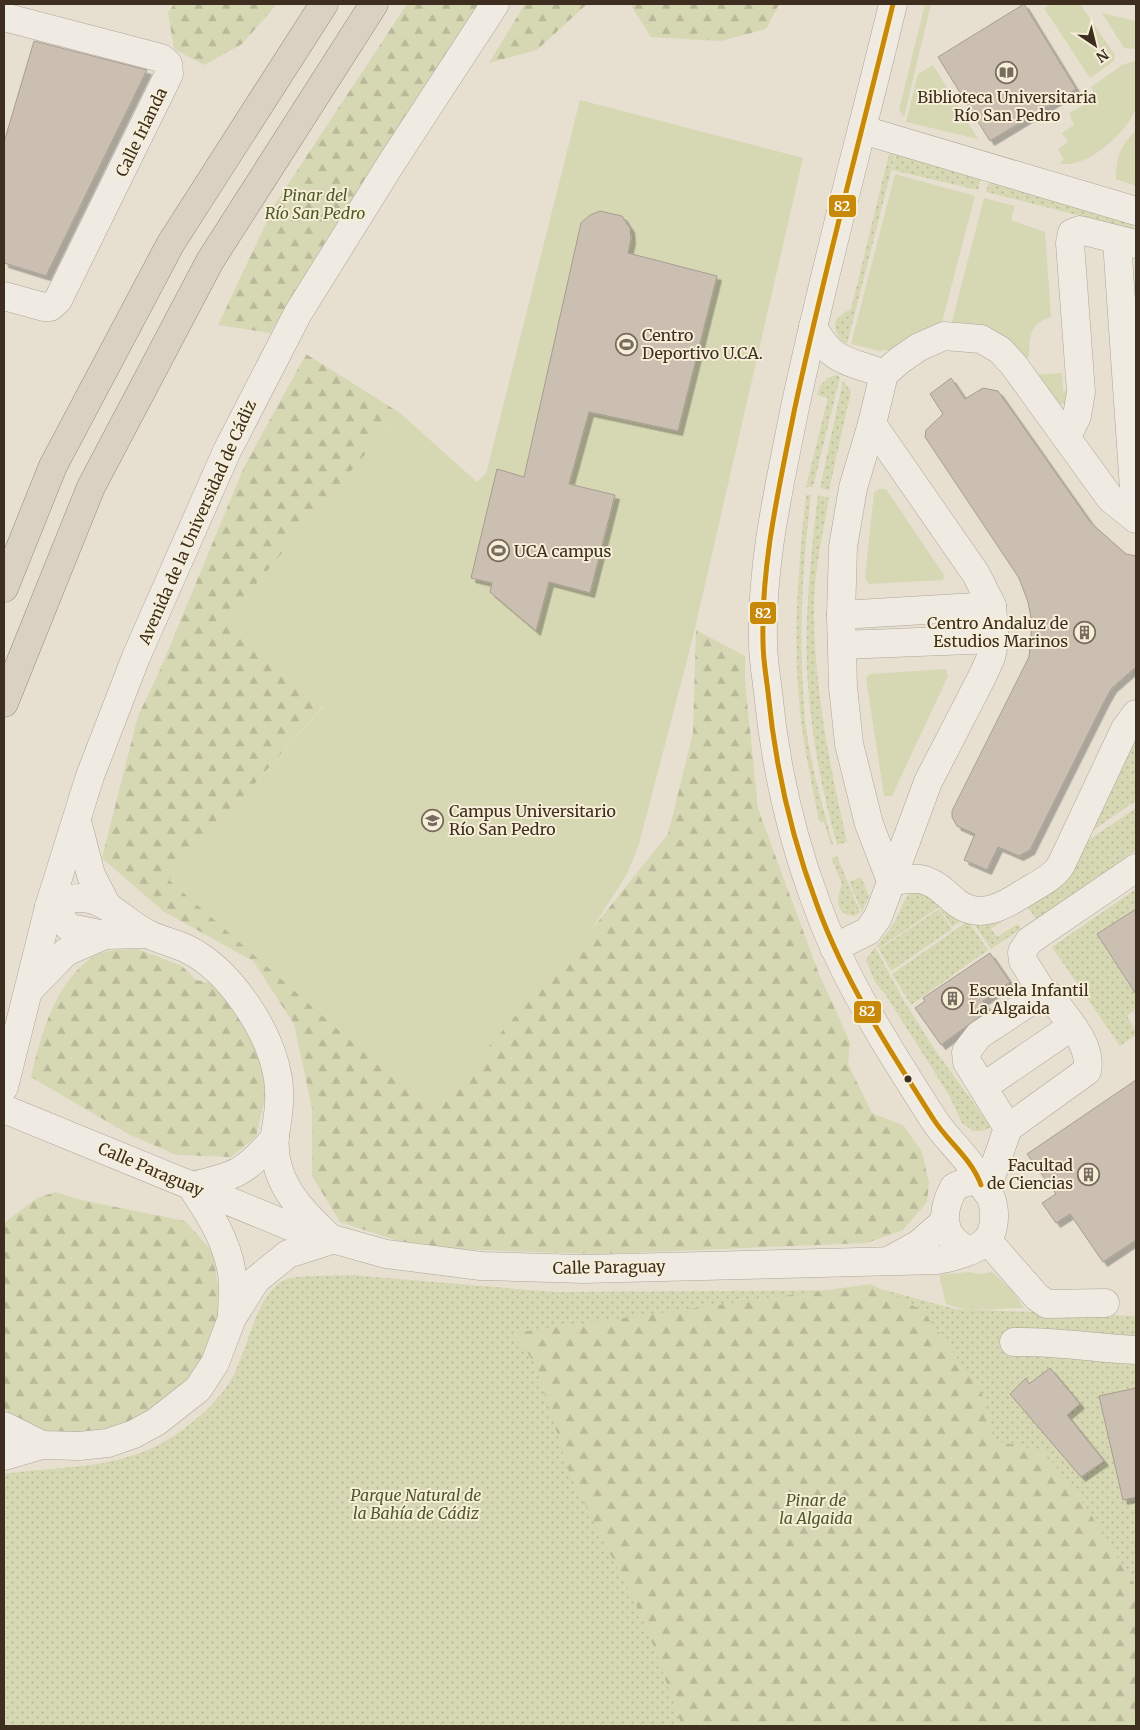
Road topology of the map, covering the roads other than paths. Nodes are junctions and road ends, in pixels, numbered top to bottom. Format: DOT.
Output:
graph roads {
  1 [pos="324,4"];
  2 [pos="374,4"];
  3 [pos="495,4"];
  4 [pos="893,4"];
  5 [pos="4,17"];
  6 [pos="862,130"];
  7 [pos="1136,211"];
  8 [pos="1127,242"];
  9 [pos="4,296"];
  10 [pos="813,327"];
  11 [pos="836,358"];
  12 [pos="803,372"];
  13 [pos="884,374"];
  14 [pos="872,424"];
  15 [pos="1067,437"];
  16 [pos="1136,519"];
  17 [pos="4,588"];
  18 [pos="992,606"];
  19 [pos="841,615"];
  20 [pos="995,639"];
  21 [pos="842,645"];
  22 [pos="4,703"];
  23 [pos="1136,714"];
  24 [pos="77,821"];
  25 [pos="1136,868"];
  26 [pos="891,881"];
  27 [pos="106,904"];
  28 [pos="49,907"];
  29 [pos="146,934"];
  30 [pos="104,935"];
  31 [pos="834,948"];
  32 [pos="26,993"];
  33 [pos="1045,996"];
  34 [pos="1071,1027"];
  35 [pos="983,1086"];
  36 [pos="4,1087"];
  37 [pos="4,1108"];
  38 [pos="1006,1133"];
  39 [pos="275,1137"];
  40 [pos="956,1170"];
  41 [pos="191,1186"];
  42 [pos="984,1188"];
  43 [pos="944,1222"];
  44 [pos="332,1240"];
  45 [pos="978,1245"];
  46 [pos="888,1260"];
  47 [pos="1105,1303"];
  48 [pos="1047,1304"];
  49 [pos="232,1318"];
  50 [pos="1014,1342"];
  51 [pos="1044,1342"];
  52 [pos="1136,1350"];
  53 [pos="4,1426"];
  54 [pos="42,1445"];
  55 [pos="4,1456"];
  1 -- 17 [label="highway"];
  2 -- 22 [label="highway"];
  3 -- 24 [label="street, Avenida de la Universidad de Cádiz"];
  4 -- 6 [label="street"];
  5 -- 9 [label="street, Calle Irlanda"];
  6 -- 7 [label="street"];
  6 -- 10 [label="street"];
  8 -- 15 [label="street"];
  8 -- 16 [label="street"];
  10 -- 11 [label="street"];
  10 -- 12 [label="street"];
  11 -- 12 [label="street"];
  11 -- 13 [label="street"];
  12 -- 31 [label="street"];
  13 -- 14 [label="street"];
  13 -- 15 [label="street"];
  14 -- 18 [label="street"];
  14 -- 19 [label="street"];
  15 -- 16 [label="street"];
  18 -- 19 [label="street"];
  18 -- 20 [label="street"];
  19 -- 21 [label="street"];
  20 -- 21 [label="street"];
  20 -- 26 [label="street"];
  21 -- 26 [label="street"];
  23 -- 26 [label="street"];
  24 -- 27 [label="street"];
  24 -- 28 [label="street, Avenida de la Universidad de Cádiz"];
  25 -- 33 [label="street"];
  26 -- 31 [label="street"];
  27 -- 28 [label="street"];
  27 -- 29 [label="street"];
  28 -- 30 [label="street"];
  28 -- 32 [label="street, Avenida de la Universidad de Cádiz"];
  29 -- 30 [label="street"];
  29 -- 39 [label="street"];
  30 -- 32 [label="street"];
  31 -- 40 [label="street"];
  32 -- 36 [label="street, Avenida de la Universidad de Cádiz"];
  33 -- 34 [label="street"];
  33 -- 35 [label="street"];
  34 -- 35 [label="street"];
  34 -- 38 [label="street"];
  35 -- 38 [label="street"];
  37 -- 41 [label="street, Calle Paraguay"];
  38 -- 40 [label="street"];
  38 -- 42 [label="street"];
  39 -- 41 [label="street"];
  39 -- 44 [label="street"];
  40 -- 42 [label="street"];
  40 -- 43 [label="street"];
  41 -- 44 [label="street, Calle Paraguay"];
  41 -- 49 [label="street"];
  42 -- 45 [label="street"];
  43 -- 45 [label="street"];
  43 -- 46 [label="street"];
  44 -- 46 [label="street, Calle Paraguay"];
  44 -- 49 [label="street"];
  45 -- 46 [label="street, Calle Paraguay"];
  45 -- 48 [label="street"];
  47 -- 48 [label="street"];
  48 -- 51 [label="street"];
  49 -- 54 [label="street"];
  50 -- 51 [label="street"];
  51 -- 52 [label="street"];
  53 -- 54 [label="street"];
  54 -- 55 [label="street"];
}
